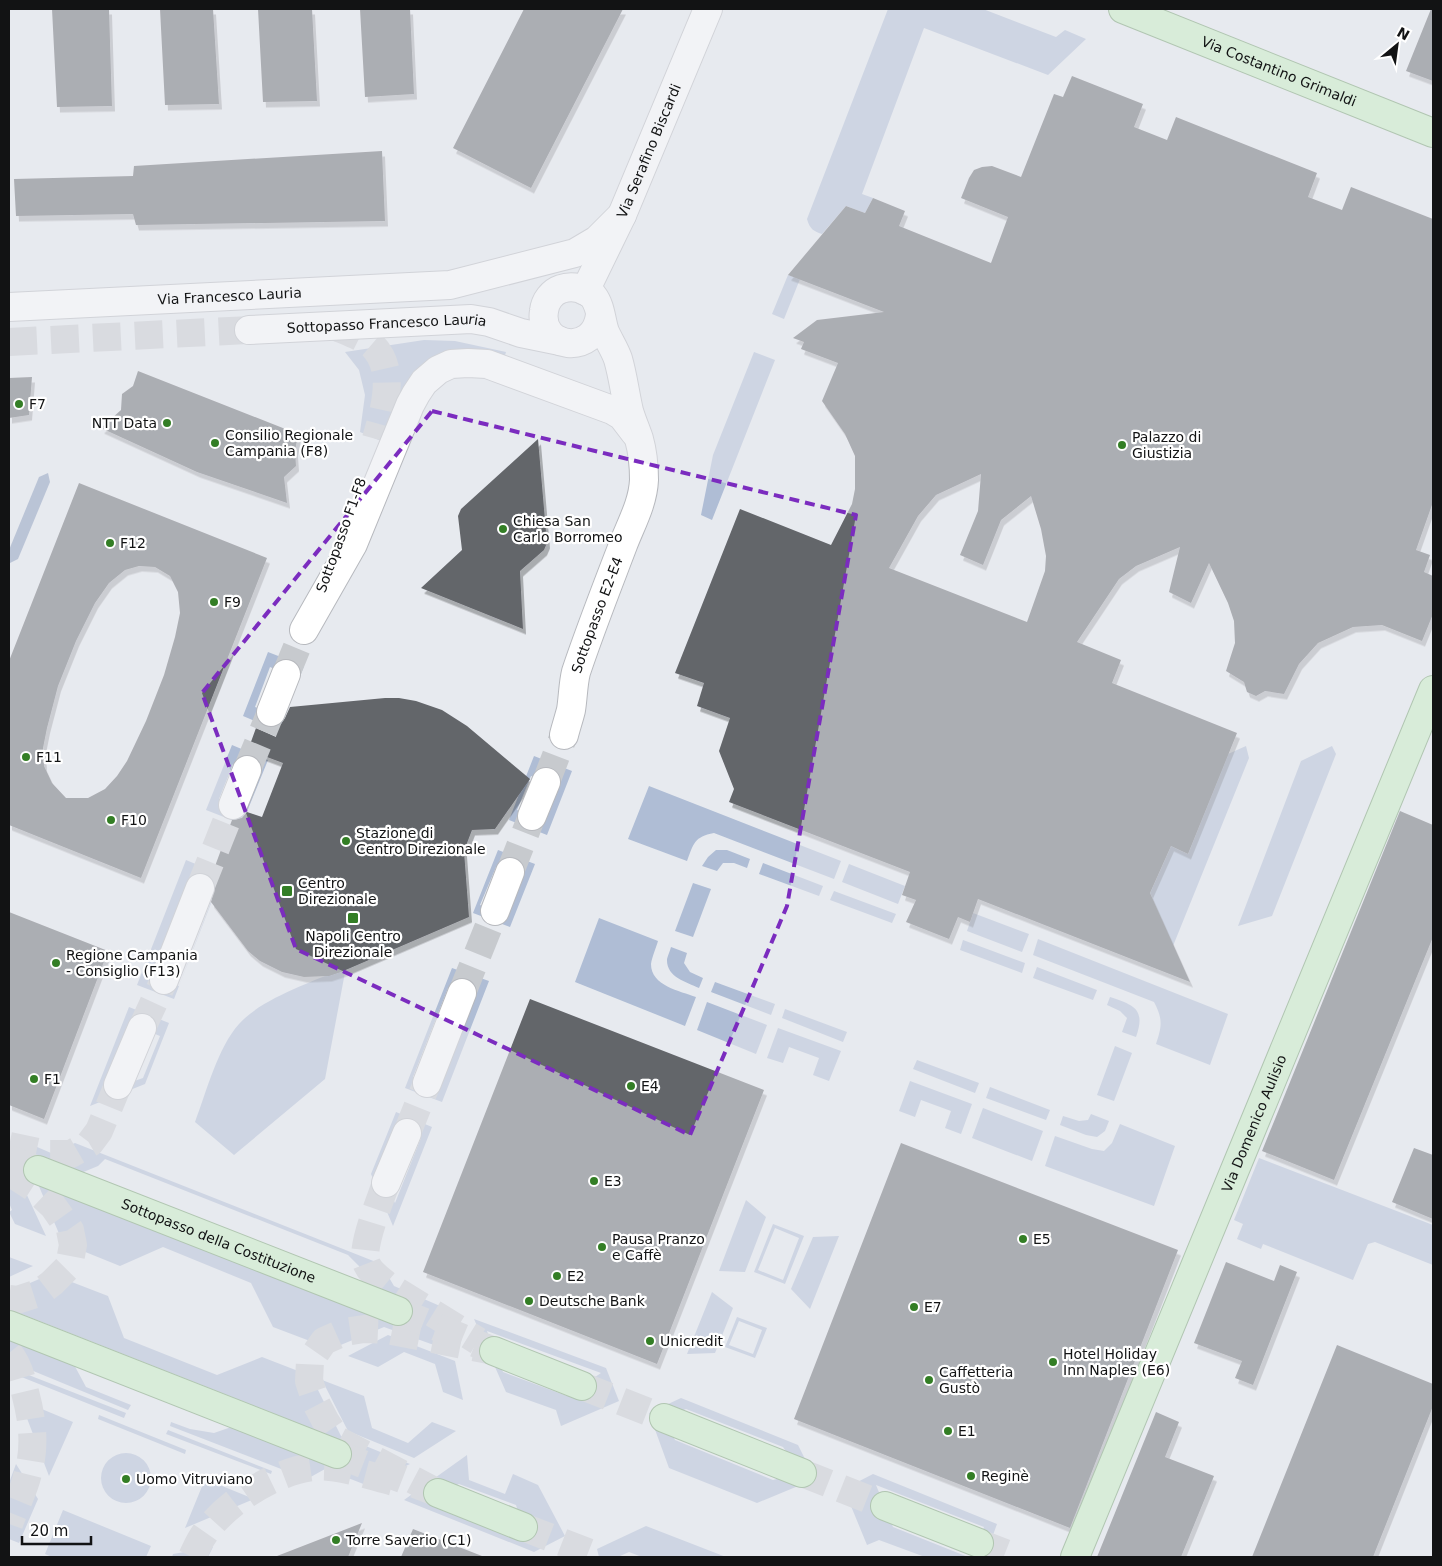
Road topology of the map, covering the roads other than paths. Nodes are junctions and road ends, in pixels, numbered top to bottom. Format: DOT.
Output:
graph roads {
  1 [pos="708,9"];
  2 [pos="1123,9"];
  3 [pos="1433,133"];
  4 [pos="622,215"];
  5 [pos="521,267"];
  6 [pos="578,289"];
  7 [pos="9,307"];
  8 [pos="600,315"];
  9 [pos="249,330"];
  10 [pos="564,343"];
  11 [pos="618,358"];
  12 [pos="639,438"];
  13 [pos="376,439"];
  14 [pos="286,674"];
  15 [pos="1433,690"];
  16 [pos="271,712"];
  17 [pos="564,735"];
  18 [pos="247,770"];
  19 [pos="546,782"];
  20 [pos="233,805"];
  21 [pos="532,816"];
  22 [pos="510,872"];
  23 [pos="200,888"];
  24 [pos="495,911"];
  25 [pos="164,980"];
  26 [pos="462,993"];
  27 [pos="142,1028"];
  28 [pos="427,1083"];
  29 [pos="118,1086"];
  30 [pos="407,1133"];
  31 [pos="38,1170"];
  32 [pos="386,1184"];
  33 [pos="398,1311"];
  34 [pos="9,1325"];
  35 [pos="494,1351"];
  36 [pos="582,1386"];
  37 [pos="664,1418"];
  38 [pos="337,1454"];
  39 [pos="802,1473"];
  40 [pos="438,1493"];
  41 [pos="885,1506"];
  42 [pos="523,1527"];
  43 [pos="979,1543"];
  44 [pos="1075,1557"];
  1 -- 4 [label="street, Via Serafino Biscardi"];
  2 -- 3 [label="main road, Via Costantino Grimaldi"];
  4 -- 5 [label="street, Via Francesco Lauria"];
  4 -- 6 [label="street, Via Serafino Biscardi"];
  5 -- 6 [label="street"];
  5 -- 7 [label="street, Via Francesco Lauria"];
  6 -- 8 [label="street"];
  6 -- 10 [label="street"];
  8 -- 10 [label="street"];
  8 -- 11 [label="street, Sottopasso E2-E4"];
  9 -- 10 [label="street, Sottopasso Francesco Lauria"];
  10 -- 11 [label="street"];
  11 -- 12 [label="street, Sottopasso E2-E4"];
  12 -- 13 [label="street, Sottopasso F1-F8"];
  12 -- 17 [label="street, Sottopasso E2-E4"];
  14 -- 16 [label="street"];
  15 -- 44 [label="main road, Via Domenico Aulisio"];
  18 -- 20 [label="street"];
  19 -- 21 [label="street"];
  22 -- 24 [label="street"];
  23 -- 25 [label="street"];
  26 -- 28 [label="street"];
  27 -- 29 [label="street"];
  30 -- 32 [label="street"];
  31 -- 33 [label="main road, Sottopasso della Costituzione"];
  34 -- 38 [label="main road"];
  35 -- 36 [label="main road"];
  37 -- 39 [label="main road"];
  40 -- 42 [label="main road"];
  41 -- 43 [label="main road"];
}
